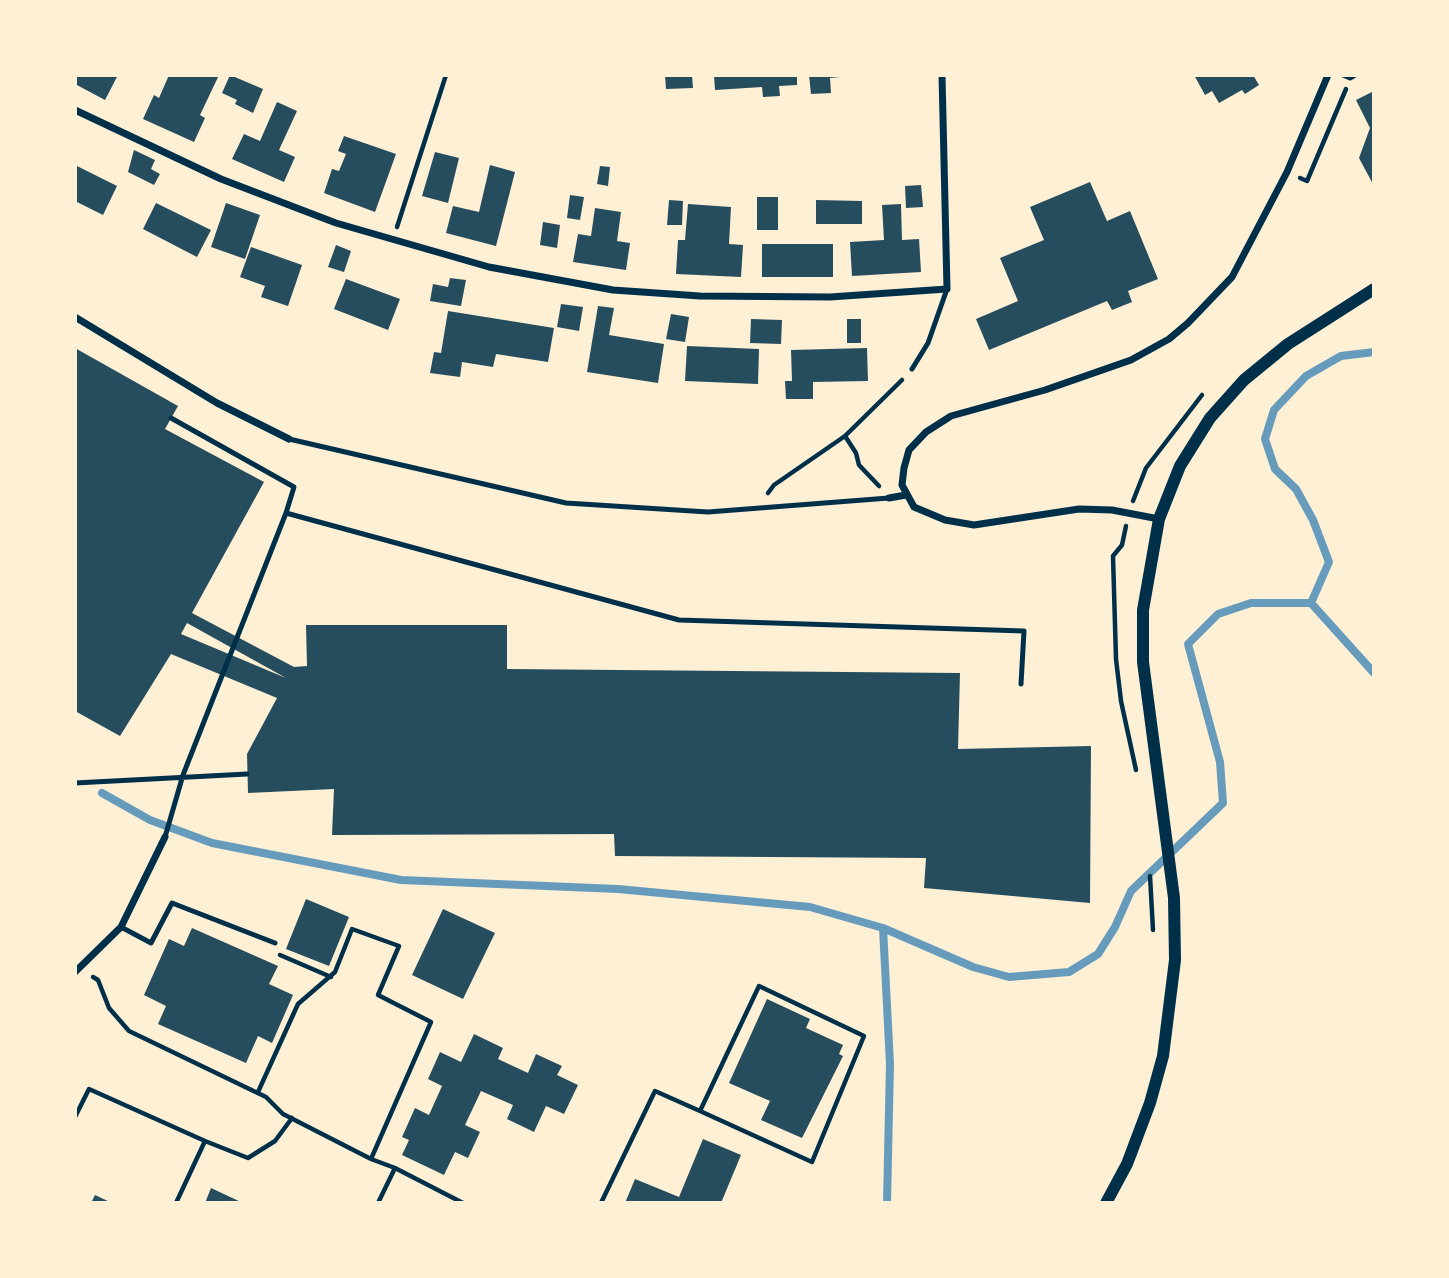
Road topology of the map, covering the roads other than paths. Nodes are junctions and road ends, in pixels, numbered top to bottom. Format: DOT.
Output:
graph roads {
  1 [pos="942,75"];
  2 [pos="1328,75"];
  3 [pos="1343,75"];
  4 [pos="1353,76"];
  5 [pos="75,110"];
  6 [pos="947,289"];
  7 [pos="1374,289"];
  8 [pos="75,317"];
  9 [pos="912,369"];
  10 [pos="172,418"];
  11 [pos="289,439"];
  12 [pos="906,495"];
  13 [pos="886,499"];
  14 [pos="286,513"];
  15 [pos="1159,519"];
  16 [pos="1021,684"];
  17 [pos="247,774"];
  18 [pos="183,775"];
  19 [pos="75,783"];
  20 [pos="165,837"];
  21 [pos="121,926"];
  22 [pos="275,943"];
  23 [pos="78,970"];
  24 [pos="1106,1203"];
  1 -- 6 [label="street"];
  2 -- 12 [label="street"];
  3 -- 4 [label="lane"];
  5 -- 6 [label="street"];
  6 -- 9 [label="lane"];
  7 -- 15 [label="street"];
  8 -- 11 [label="street"];
  10 -- 14 [label="lane"];
  11 -- 13 [label="lane"];
  12 -- 13 [label="street"];
  12 -- 15 [label="street"];
  14 -- 16 [label="lane"];
  14 -- 18 [label="lane"];
  15 -- 24 [label="street"];
  17 -- 18 [label="lane"];
  18 -- 19 [label="lane"];
  18 -- 20 [label="lane"];
  20 -- 21 [label="street"];
  21 -- 22 [label="lane"];
  21 -- 23 [label="street"];
}
